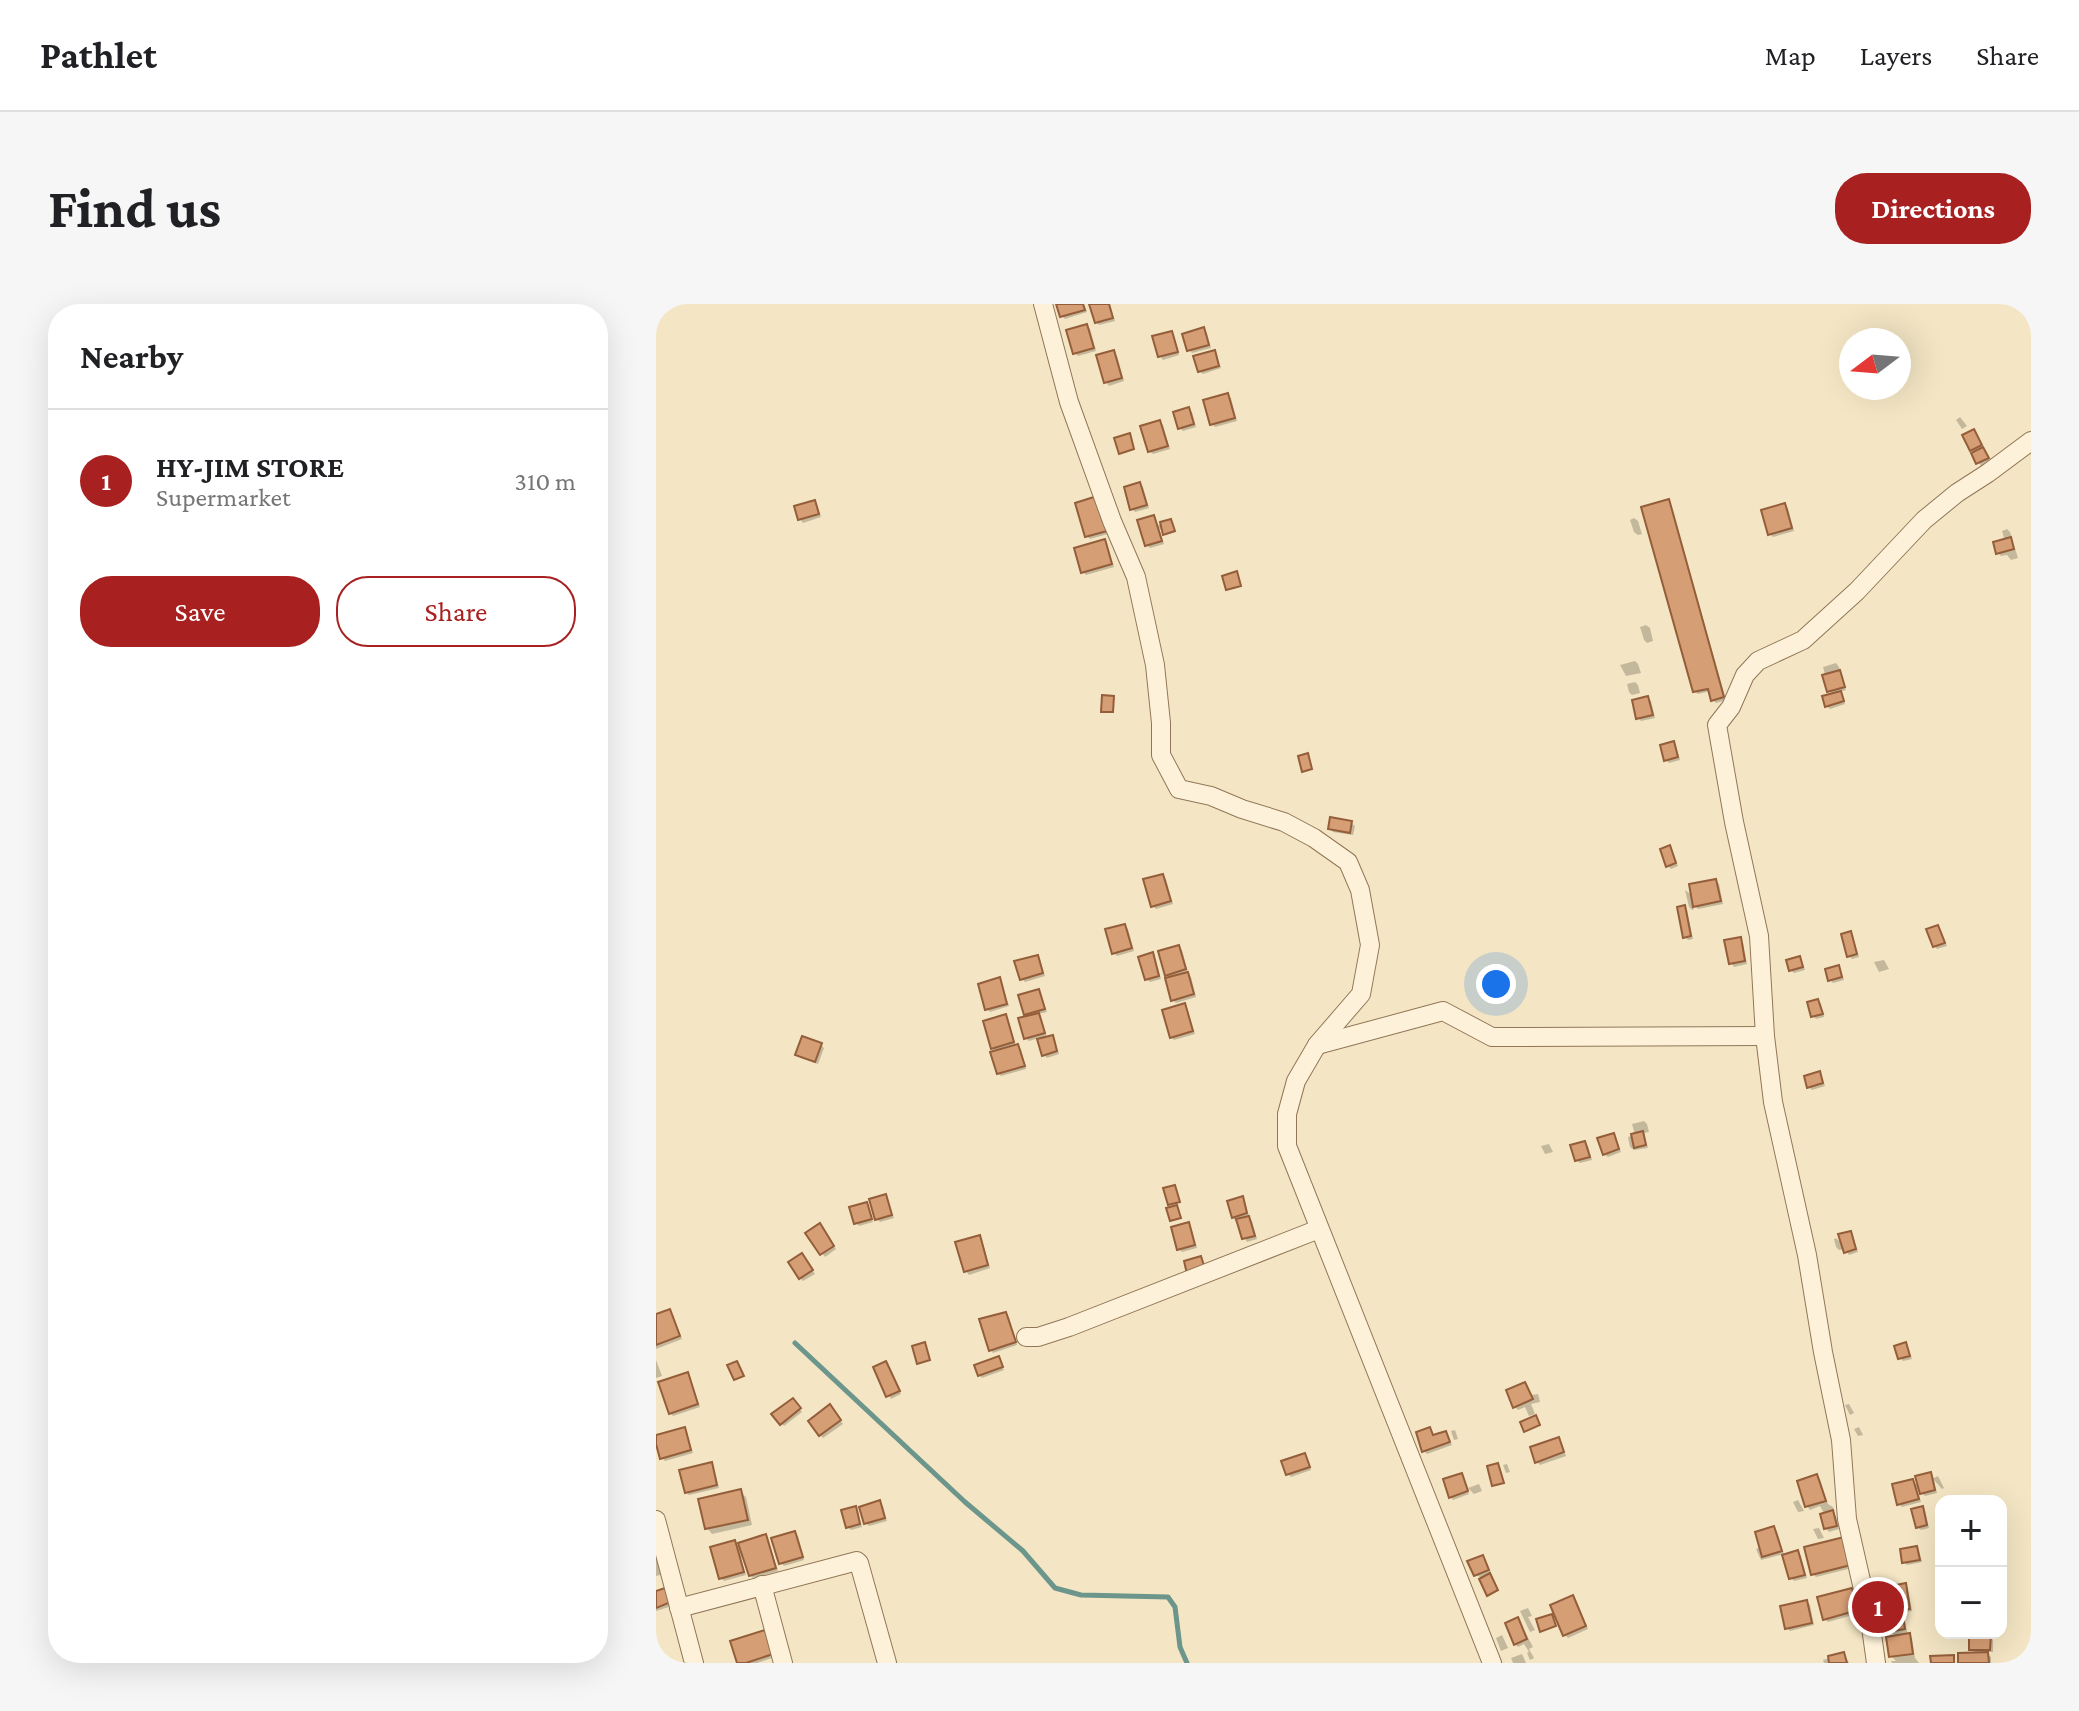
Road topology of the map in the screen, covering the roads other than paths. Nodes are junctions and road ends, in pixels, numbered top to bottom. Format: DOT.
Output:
graph roads {
  1 [pos="1043,304"];
  2 [pos="2031,441"];
  3 [pos="1765,1036"];
  4 [pos="1317,1045"];
  5 [pos="1319,1229"];
  6 [pos="1026,1337"];
  7 [pos="656,1520"];
  8 [pos="762,1585"];
  9 [pos="679,1608"];
  10 [pos="694,1663"];
  11 [pos="783,1663"];
  12 [pos="887,1663"];
  13 [pos="1492,1663"];
  14 [pos="1876,1663"];
  1 -- 4 [label="street"];
  2 -- 3 [label="street"];
  3 -- 4 [label="street"];
  3 -- 14 [label="street"];
  4 -- 5 [label="street"];
  5 -- 6 [label="street"];
  5 -- 13 [label="street"];
  7 -- 9 [label="street"];
  8 -- 9 [label="street"];
  8 -- 11 [label="street"];
  8 -- 12 [label="street"];
  9 -- 10 [label="street"];
}
